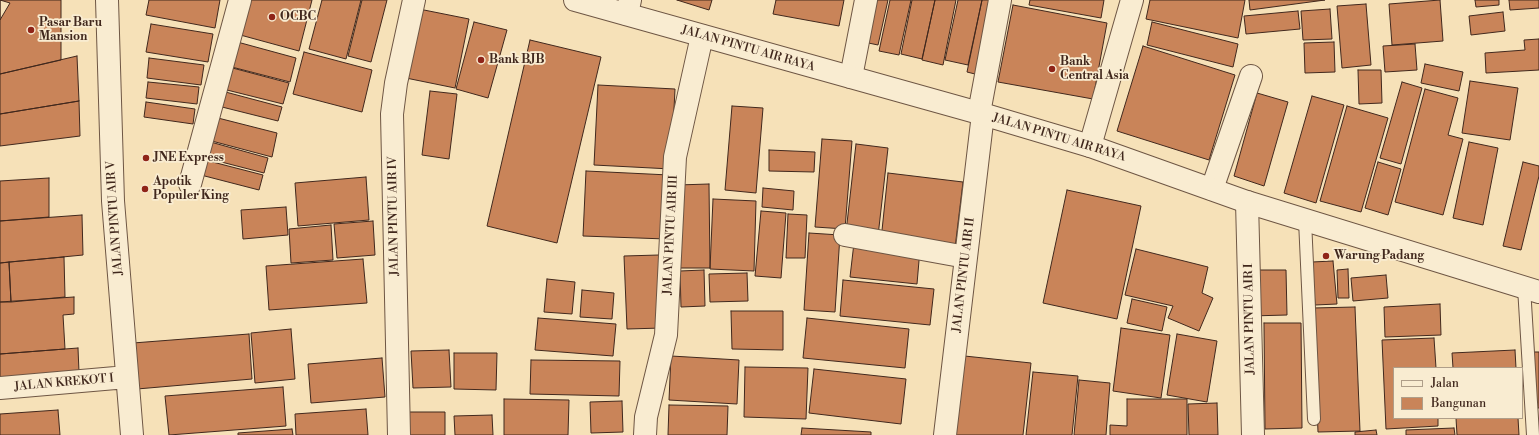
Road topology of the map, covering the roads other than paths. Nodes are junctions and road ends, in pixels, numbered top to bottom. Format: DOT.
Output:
graph roads {
  1 [pos="106,0"];
  2 [pos="240,0"];
  3 [pos="414,0"];
  4 [pos="575,0"];
  5 [pos="866,0"];
  6 [pos="1000,0"];
  7 [pos="1132,0"];
  8 [pos="628,7"];
  9 [pos="702,36"];
  10 [pos="1251,76"];
  11 [pos="851,77"];
  12 [pos="981,114"];
  13 [pos="1090,146"];
  14 [pos="190,184"];
  15 [pos="1212,189"];
  16 [pos="1247,202"];
  17 [pos="1305,220"];
  18 [pos="845,235"];
  19 [pos="966,257"];
  20 [pos="1532,289"];
  21 [pos="127,377"];
  22 [pos="0,388"];
  23 [pos="1314,419"];
  24 [pos="132,435"];
  25 [pos="399,435"];
  26 [pos="645,435"];
  27 [pos="945,435"];
  28 [pos="1253,435"];
  29 [pos="1532,435"];
  1 -- 21 [label="street, JALAN PINTU AIR V"];
  2 -- 14 [label="street"];
  3 -- 25 [label="street, JALAN PINTU AIR IV"];
  4 -- 8 [label="street, JALAN PINTU AIR RAYA"];
  5 -- 11 [label="street"];
  6 -- 12 [label="street, JALAN PINTU AIR II"];
  7 -- 13 [label="street"];
  8 -- 9 [label="street, JALAN PINTU AIR RAYA"];
  9 -- 11 [label="street, JALAN PINTU AIR RAYA"];
  9 -- 26 [label="street, JALAN PINTU AIR III"];
  10 -- 15 [label="street"];
  11 -- 12 [label="street, JALAN PINTU AIR RAYA"];
  12 -- 13 [label="street, JALAN PINTU AIR RAYA"];
  12 -- 19 [label="street, JALAN PINTU AIR II"];
  13 -- 15 [label="street, JALAN PINTU AIR RAYA"];
  15 -- 16 [label="street, JALAN PINTU AIR RAYA"];
  16 -- 17 [label="street, JALAN PINTU AIR RAYA"];
  16 -- 28 [label="street, JALAN PINTU AIR I"];
  17 -- 20 [label="street, JALAN PINTU AIR RAYA"];
  17 -- 23 [label="lane"];
  18 -- 19 [label="street"];
  19 -- 27 [label="street, JALAN PINTU AIR II"];
  20 -- 29 [label="lane"];
  21 -- 22 [label="street, JALAN KREKOT I"];
  21 -- 24 [label="street, JALAN PINTU AIR V"];
}
